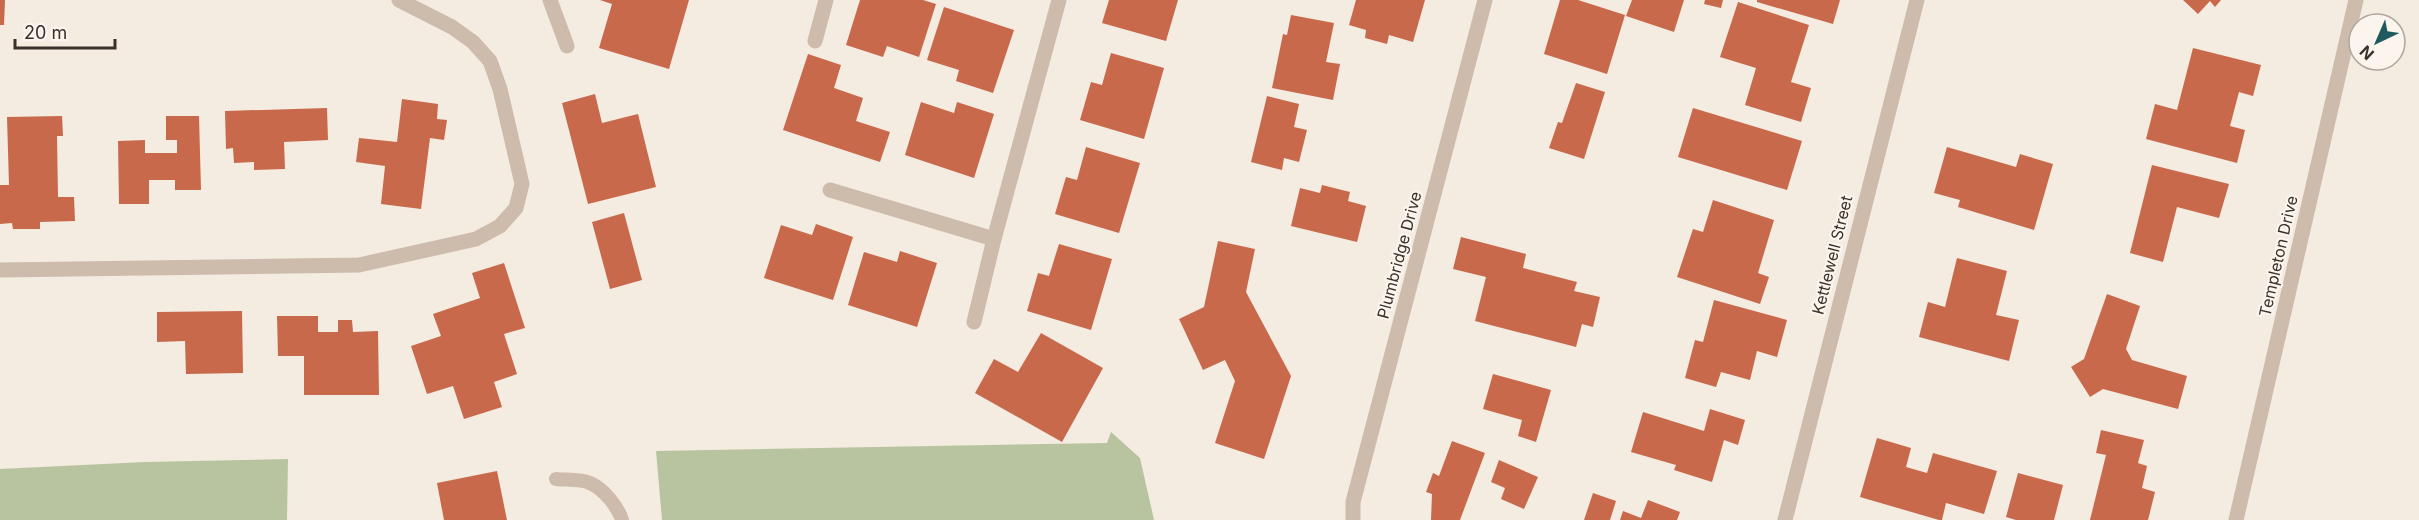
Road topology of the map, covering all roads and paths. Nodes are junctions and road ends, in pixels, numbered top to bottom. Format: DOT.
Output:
graph roads {
  1 [pos="399,0"];
  2 [pos="550,0"];
  3 [pos="826,0"];
  4 [pos="1059,0"];
  5 [pos="1485,0"];
  6 [pos="1917,0"];
  7 [pos="2356,0"];
  8 [pos="815,41"];
  9 [pos="567,46"];
  10 [pos="830,190"];
  11 [pos="994,239"];
  12 [pos="0,270"];
  13 [pos="974,322"];
  14 [pos="556,479"];
  15 [pos="622,520"];
  16 [pos="1353,520"];
  17 [pos="1785,520"];
  18 [pos="2236,520"];
  1 -- 12 [label="street"];
  2 -- 9 [label="street"];
  3 -- 8 [label="street"];
  4 -- 11 [label="street"];
  5 -- 16 [label="street, Plumbridge Drive"];
  6 -- 17 [label="street, Kettlewell Street"];
  7 -- 18 [label="street, Templeton Drive"];
  10 -- 11 [label="street"];
  11 -- 13 [label="street"];
  14 -- 15 [label="lane"];
}
